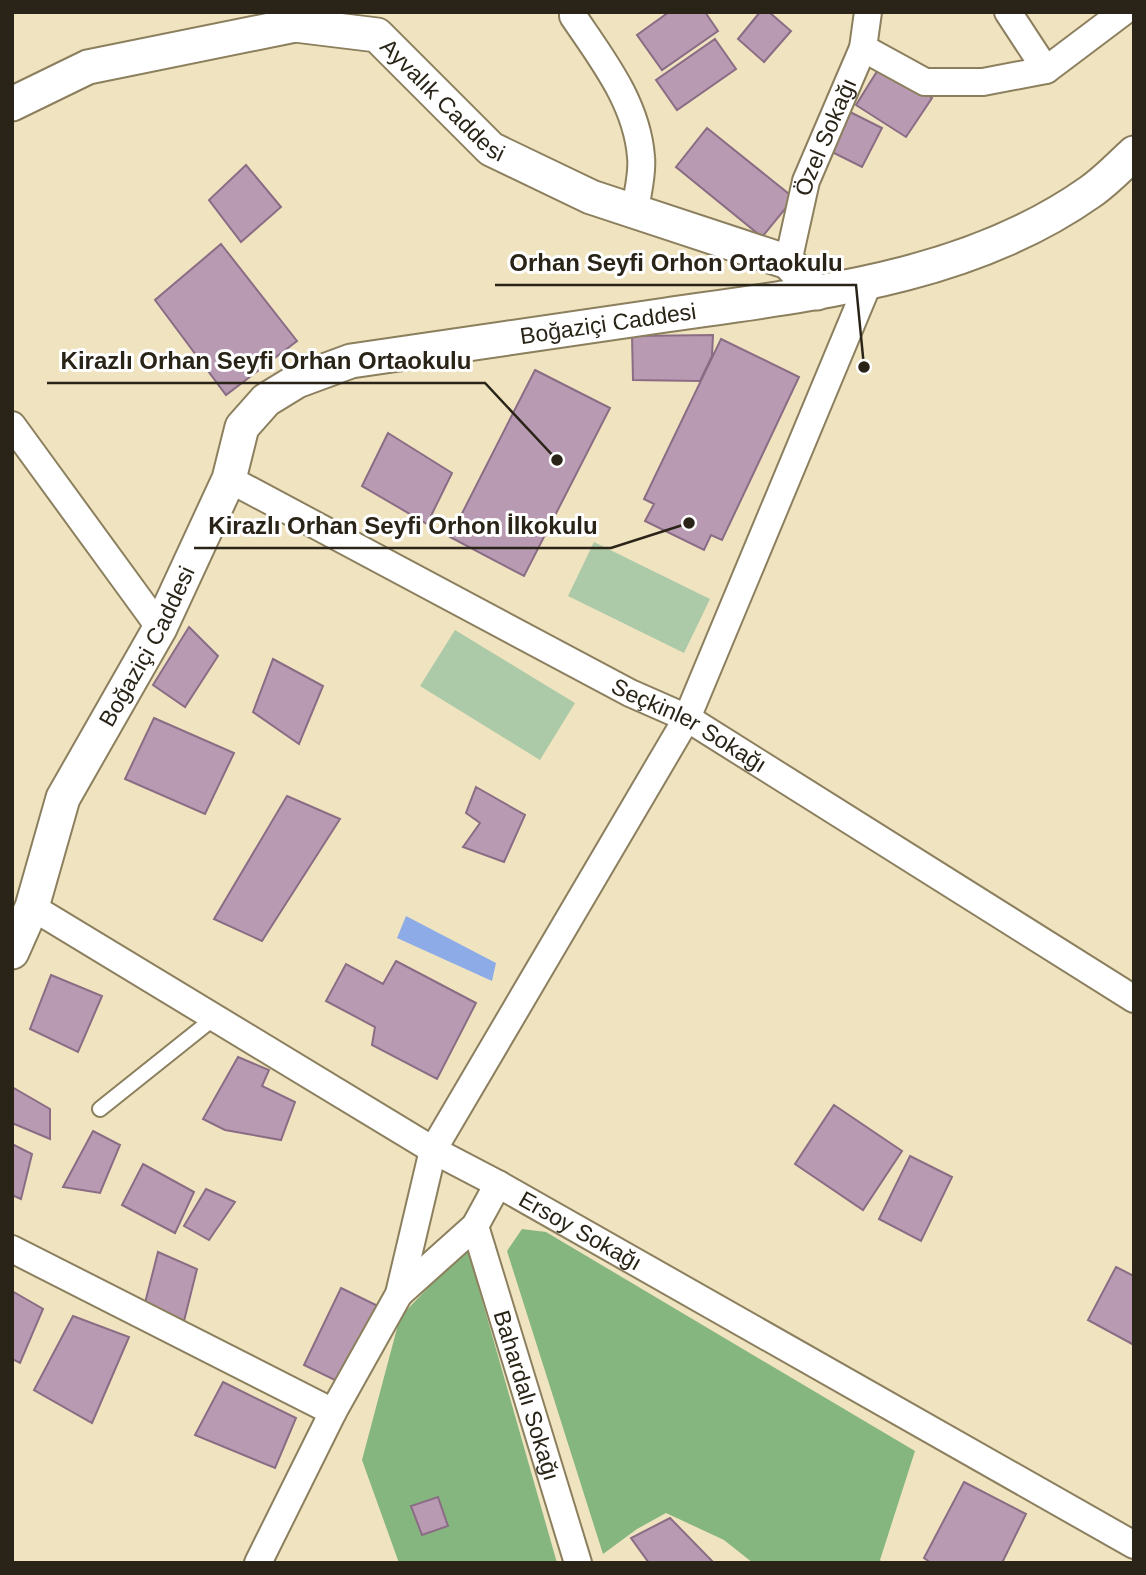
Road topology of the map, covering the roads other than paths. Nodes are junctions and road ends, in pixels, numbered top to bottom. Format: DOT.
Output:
graph roads {
  1 [pos="868,12"];
  2 [pos="1008,12"];
  3 [pos="1123,12"];
  4 [pos="573,16"];
  5 [pos="297,19"];
  6 [pos="863,48"];
  7 [pos="1046,71"];
  8 [pos="12,104"];
  9 [pos="1134,153"];
  10 [pos="635,211"];
  11 [pos="788,262"];
  12 [pos="867,284"];
  13 [pos="817,293"];
  14 [pos="12,425"];
  15 [pos="229,479"];
  16 [pos="160,628"];
  17 [pos="687,718"];
  18 [pos="32,907"];
  19 [pos="12,952"];
  20 [pos="1134,999"];
  21 [pos="215,1018"];
  22 [pos="100,1109"];
  23 [pos="433,1150"];
  24 [pos="498,1184"];
  25 [pos="475,1226"];
  26 [pos="12,1249"];
  27 [pos="399,1294"];
  28 [pos="333,1412"];
  29 [pos="1134,1545"];
  30 [pos="258,1563"];
  31 [pos="578,1563"];
  1 -- 6 [label="street, Özel Sokağı"];
  2 -- 7 [label="street"];
  3 -- 7 [label="street"];
  4 -- 10 [label="street"];
  5 -- 8 [label="street, Ayvalık Caddesi"];
  5 -- 10 [label="street, Ayvalık Caddesi"];
  6 -- 7 [label="street"];
  6 -- 11 [label="street, Özel Sokağı"];
  9 -- 12 [label="street, Boğaziçi Caddesi"];
  10 -- 11 [label="street, Ayvalık Caddesi"];
  11 -- 13 [label="street, Ayvalık Caddesi"];
  12 -- 13 [label="street, Boğaziçi Caddesi"];
  12 -- 17 [label="street"];
  13 -- 15 [label="street, Boğaziçi Caddesi"];
  14 -- 16 [label="street"];
  15 -- 16 [label="street, Boğaziçi Caddesi"];
  15 -- 17 [label="street, Seçkinler Sokağı"];
  16 -- 18 [label="street, Boğaziçi Caddesi"];
  17 -- 20 [label="street, Seçkinler Sokağı"];
  17 -- 23 [label="street"];
  18 -- 19 [label="street, Boğaziçi Caddesi"];
  18 -- 21 [label="street, Ersoy Sokağı"];
  21 -- 22 [label="lane"];
  21 -- 23 [label="street, Ersoy Sokağı"];
  23 -- 24 [label="street, Ersoy Sokağı"];
  23 -- 27 [label="street"];
  24 -- 25 [label="street"];
  24 -- 29 [label="street, Ersoy Sokağı"];
  25 -- 27 [label="street"];
  25 -- 31 [label="street, Bahardalı Sokağı"];
  26 -- 28 [label="street"];
  27 -- 28 [label="street"];
  28 -- 30 [label="street"];
}
